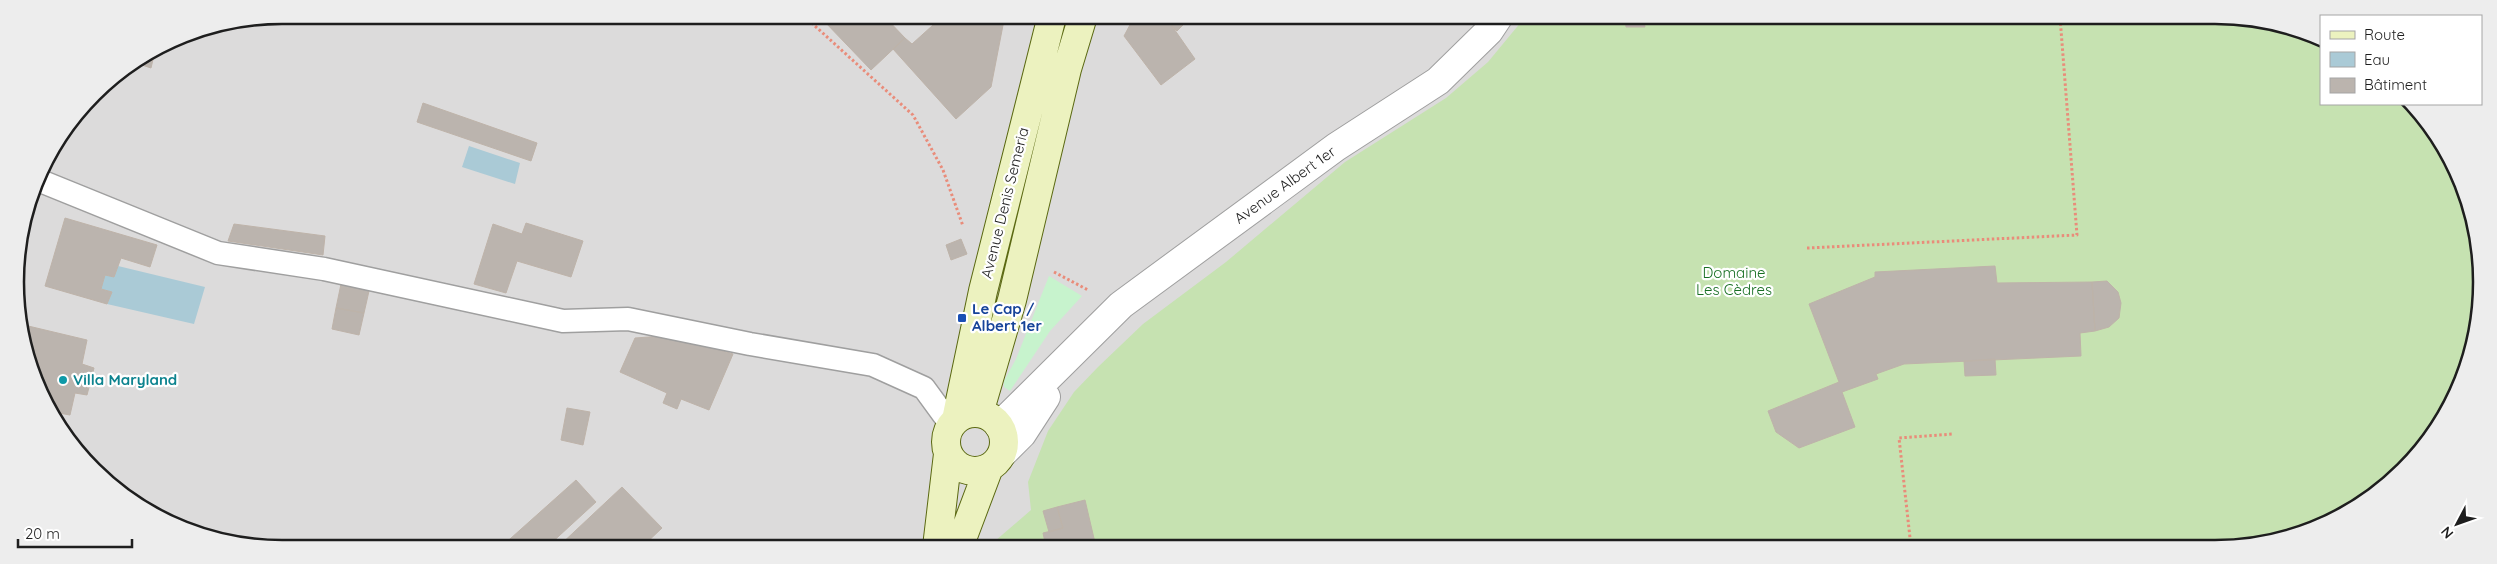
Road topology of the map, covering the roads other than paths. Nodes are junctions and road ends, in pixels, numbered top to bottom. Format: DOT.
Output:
graph roads {
  1 [pos="1050,24"];
  2 [pos="1081,24"];
  3 [pos="1494,24"];
  4 [pos="43,182"];
  5 [pos="1072,356"];
  6 [pos="971,421"];
  7 [pos="948,454"];
  8 [pos="995,462"];
  9 [pos="938,540"];
  10 [pos="962,540"];
  1 -- 6 [label="main road, Avenue Denis Semeria"];
  2 -- 6 [label="main road, Avenue Denis Semeria"];
  3 -- 5 [label="street, Avenue Albert 1er"];
  4 -- 6 [label="lane"];
  5 -- 6 [label="street, Avenue Albert 1er"];
  5 -- 8 [label="street, Avenue Albert 1er"];
  6 -- 7 [label="main road"];
  6 -- 8 [label="main road"];
  7 -- 8 [label="main road"];
  7 -- 9 [label="main road"];
  8 -- 10 [label="main road"];
}
